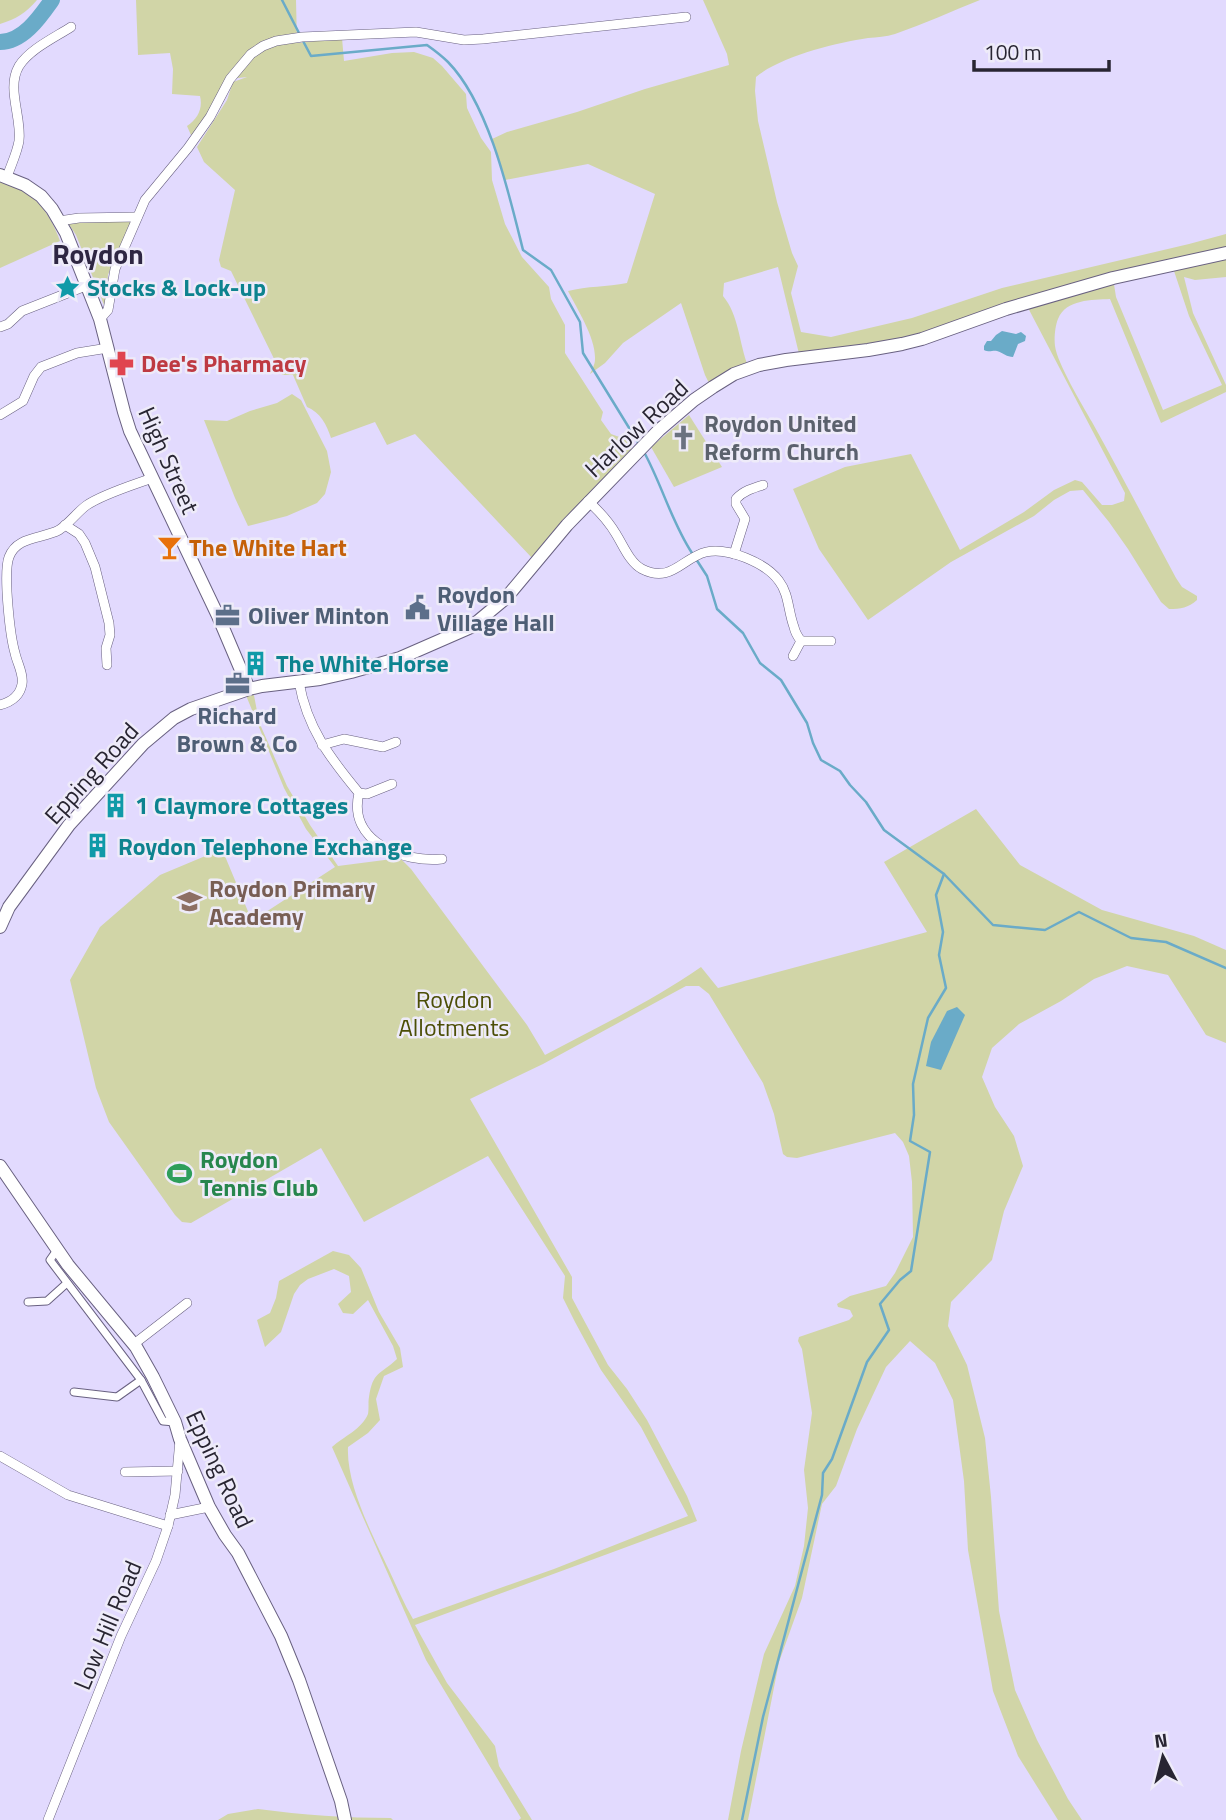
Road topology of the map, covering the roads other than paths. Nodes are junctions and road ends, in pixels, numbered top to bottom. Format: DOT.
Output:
graph roads {
  1 [pos="686,17"];
  2 [pos="71,27"];
  3 [pos="4,176"];
  4 [pos="137,217"];
  5 [pos="59,221"];
  6 [pos="1226,253"];
  7 [pos="88,285"];
  8 [pos="100,319"];
  9 [pos="0,327"];
  10 [pos="108,348"];
  11 [pos="0,415"];
  12 [pos="152,478"];
  13 [pos="763,485"];
  14 [pos="588,501"];
  15 [pos="65,524"];
  16 [pos="734,554"];
  17 [pos="831,641"];
  18 [pos="801,642"];
  19 [pos="793,656"];
  20 [pos="107,665"];
  21 [pos="299,682"];
  22 [pos="249,689"];
  23 [pos="0,705"];
  24 [pos="396,742"];
  25 [pos="322,745"];
  26 [pos="392,784"];
  27 [pos="359,793"];
  28 [pos="442,859"];
  29 [pos="0,928"];
  30 [pos="0,1166"];
  31 [pos="57,1250"];
  32 [pos="67,1283"];
  33 [pos="28,1302"];
  34 [pos="187,1304"];
  35 [pos="134,1344"];
  36 [pos="141,1380"];
  37 [pos="74,1392"];
  38 [pos="175,1422"];
  39 [pos="180,1439"];
  40 [pos="0,1456"];
  41 [pos="178,1471"];
  42 [pos="125,1472"];
  43 [pos="209,1507"];
  44 [pos="169,1521"];
  45 [pos="48,1820"];
  46 [pos="345,1820"];
  1 -- 4 [label="street"];
  2 -- 3 [label="street"];
  3 -- 5 [label="main road, High Street"];
  4 -- 5 [label="street"];
  4 -- 8 [label="street"];
  5 -- 7 [label="main road, High Street"];
  6 -- 14 [label="main road, Harlow Road"];
  7 -- 8 [label="main road, High Street"];
  7 -- 9 [label="street"];
  8 -- 10 [label="main road, High Street"];
  10 -- 11 [label="street"];
  10 -- 12 [label="main road, High Street"];
  12 -- 15 [label="street"];
  12 -- 22 [label="main road, High Street"];
  13 -- 16 [label="street"];
  14 -- 16 [label="street"];
  14 -- 21 [label="main road, Harlow Road"];
  15 -- 20 [label="street"];
  15 -- 23 [label="street"];
  16 -- 18 [label="street"];
  17 -- 18 [label="street"];
  18 -- 19 [label="street"];
  21 -- 22 [label="main road, Harlow Road"];
  21 -- 25 [label="street"];
  22 -- 29 [label="main road, Epping Road"];
  24 -- 25 [label="street"];
  25 -- 27 [label="street"];
  26 -- 27 [label="street"];
  27 -- 28 [label="street"];
  30 -- 31 [label="main road, Epping Road"];
  31 -- 32 [label="street"];
  31 -- 35 [label="main road, Epping Road"];
  32 -- 33 [label="street"];
  32 -- 36 [label="street"];
  34 -- 35 [label="street"];
  35 -- 38 [label="main road, Epping Road"];
  36 -- 37 [label="street"];
  36 -- 38 [label="street"];
  38 -- 39 [label="main road, Epping Road"];
  39 -- 41 [label="street, Low Hill Road"];
  39 -- 43 [label="main road, Epping Road"];
  40 -- 44 [label="street"];
  41 -- 42 [label="street"];
  41 -- 44 [label="street, Low Hill Road"];
  43 -- 44 [label="street"];
  43 -- 46 [label="main road, Epping Road"];
  44 -- 45 [label="street, Low Hill Road"];
}
